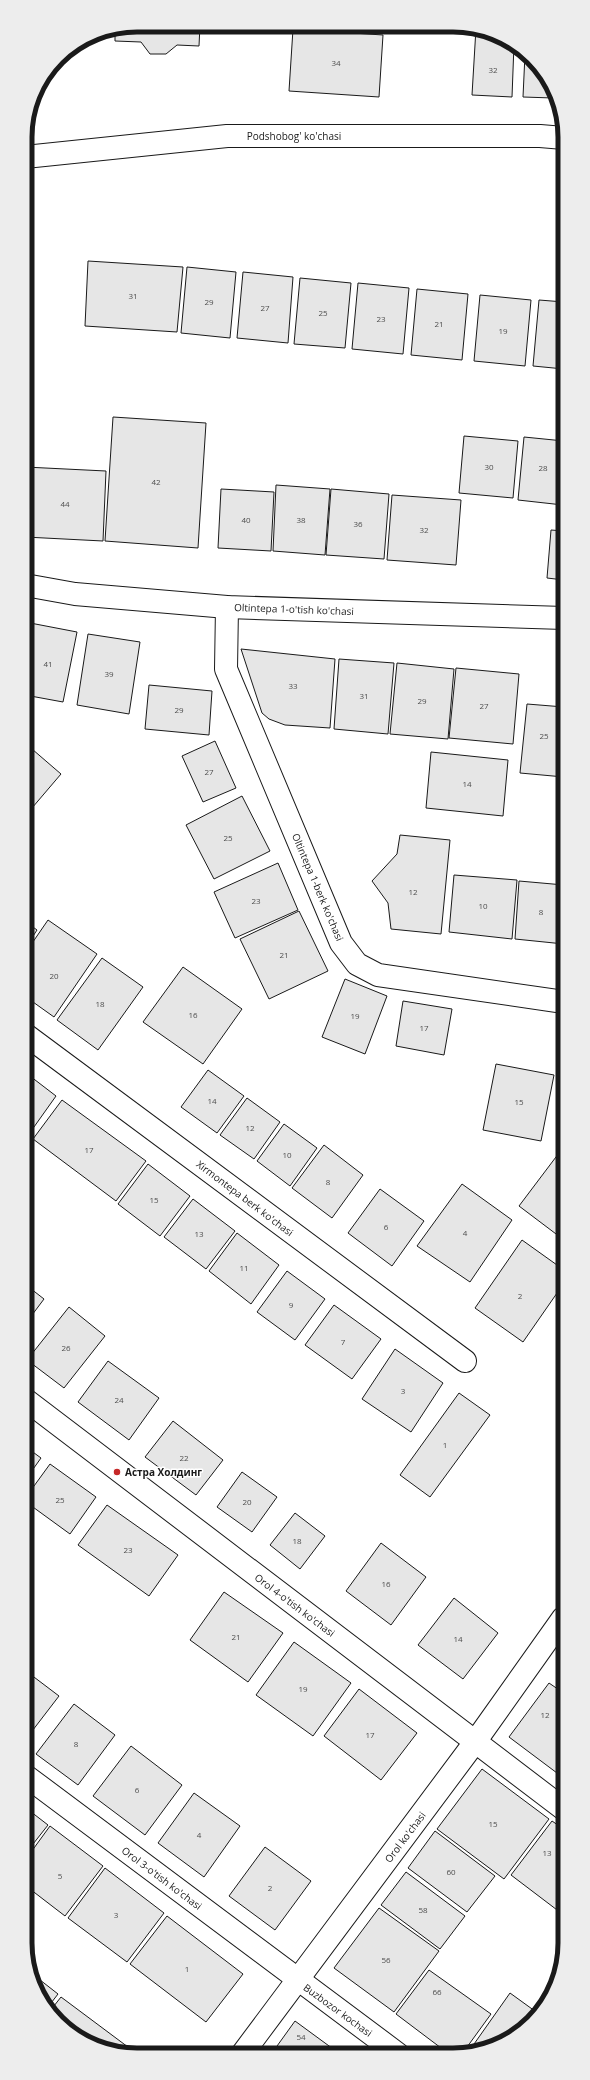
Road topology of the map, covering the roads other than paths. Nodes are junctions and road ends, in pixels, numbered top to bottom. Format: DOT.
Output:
graph roads {
  1 [pos="558,138"];
  2 [pos="32,156"];
  3 [pos="32,586"];
  4 [pos="227,607"];
  5 [pos="558,618"];
  6 [pos="558,1001"];
  7 [pos="32,1039"];
  8 [pos="465,1361"];
  9 [pos="32,1405"];
  10 [pos="558,1625"];
  11 [pos="476,1742"];
  12 [pos="32,1780"];
  13 [pos="558,1805"];
  14 [pos="298,1980"];
  15 [pos="247,2048"];
  16 [pos="390,2048"];
  1 -- 2 [label="street, Podshobog' ko'chasi"];
  3 -- 4 [label="street, Oltintepa 1-o'tish ko'chasi"];
  4 -- 5 [label="street, Oltintepa 1-o'tish ko'chasi"];
  4 -- 6 [label="street, Oltintepa 1-berk ko'chasi"];
  7 -- 8 [label="street, Xirmontepa berk ko'chasi"];
  9 -- 11 [label="street, Orol 4-o'tish ko'chasi"];
  10 -- 11 [label="street, Orol ko'chasi"];
  11 -- 13 [label="street, Orol 4-o'tish ko'chasi"];
  11 -- 14 [label="street, Orol ko'chasi"];
  12 -- 14 [label="street, Orol 3-o'tish ko'chasi"];
  14 -- 15 [label="street, Orol ko'chasi"];
  14 -- 16 [label="street, Buzbozor kochasi"];
}
